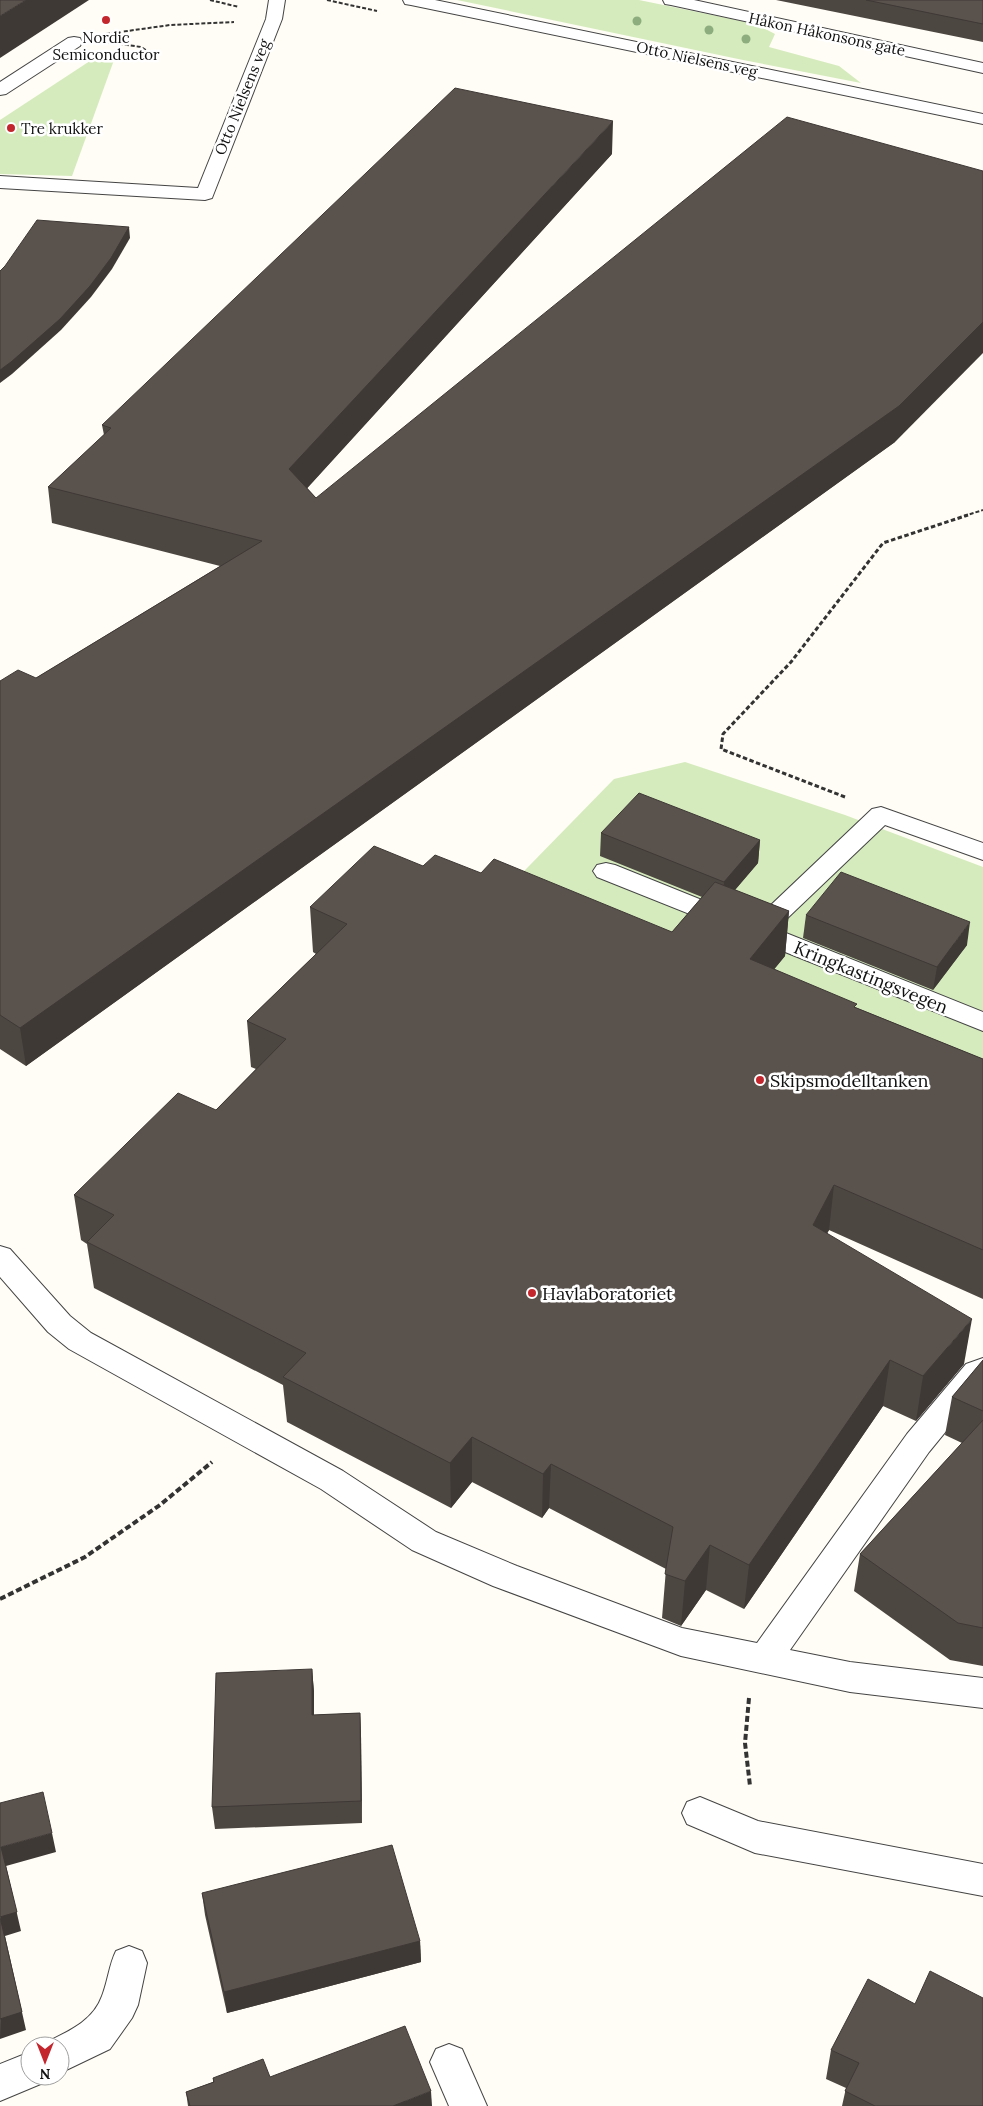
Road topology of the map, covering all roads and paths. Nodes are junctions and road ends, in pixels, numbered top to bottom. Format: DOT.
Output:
graph roads {
  1 [pos="277,0"];
  2 [pos="411,0"];
  3 [pos="671,0"];
  4 [pos="701,3"];
  5 [pos="274,19"];
  6 [pos="82,39"];
  7 [pos="157,56"];
  8 [pos="983,68"];
  9 [pos="0,90"];
  10 [pos="983,119"];
  11 [pos="0,182"];
  12 [pos="983,510"];
  13 [pos="881,815"];
  14 [pos="983,852"];
  15 [pos="606,871"];
  16 [pos="758,932"];
  17 [pos="983,1022"];
  18 [pos="0,1257"];
  19 [pos="983,1370"];
  20 [pos="248,1433"];
  21 [pos="0,1599"];
  22 [pos="765,1659"];
  23 [pos="983,1693"];
  24 [pos="749,1695"];
  25 [pos="745,1743"];
  26 [pos="700,1812"];
  27 [pos="983,1880"];
  28 [pos="129,1963"];
  29 [pos="70,2050"];
  30 [pos="449,2062"];
  31 [pos="20,2075"];
  32 [pos="0,2084"];
  33 [pos="468,2106"];
  1 -- 5 [label="street, Otto Nielsens veg"];
  2 -- 10 [label="street, Otto Nielsens veg"];
  3 -- 4 [label="street, Håkon Håkonsons gate"];
  4 -- 8 [label="street, Håkon Håkonsons gate"];
  5 -- 6 [label="path"];
  5 -- 11 [label="street, Otto Nielsens veg"];
  6 -- 7 [label="path"];
  6 -- 9 [label="street"];
  12 -- 13 [label="path"];
  13 -- 14 [label="street"];
  13 -- 16 [label="street"];
  15 -- 16 [label="street, Kringkastingsvegen"];
  16 -- 17 [label="street, Kringkastingsvegen"];
  18 -- 20 [label="street"];
  19 -- 22 [label="street"];
  20 -- 21 [label="path"];
  20 -- 22 [label="street"];
  22 -- 23 [label="street"];
  24 -- 25 [label="path"];
  26 -- 27 [label="street"];
  28 -- 29 [label="street"];
  30 -- 33 [label="street"];
  31 -- 32 [label="street"];
}
